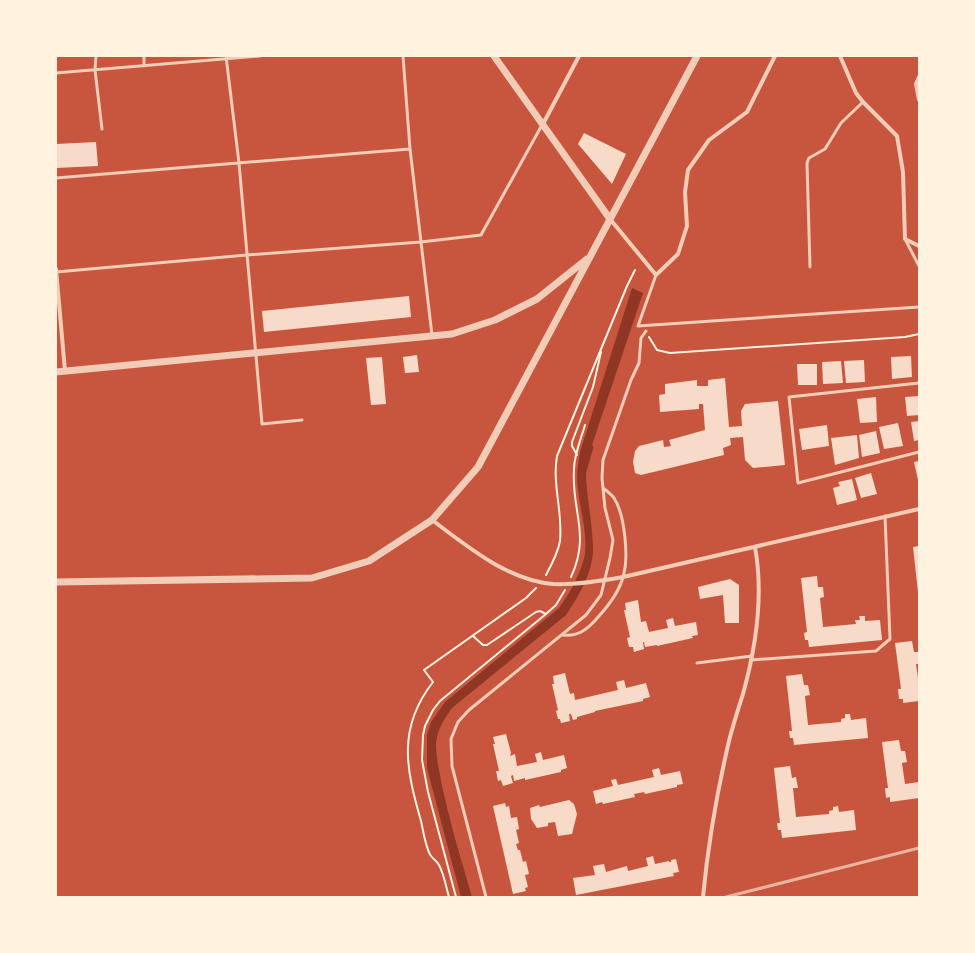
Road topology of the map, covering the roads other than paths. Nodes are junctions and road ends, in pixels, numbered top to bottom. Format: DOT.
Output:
graph roads {
  1 [pos="96,56"];
  2 [pos="144,56"];
  3 [pos="195,56"];
  4 [pos="260,56"];
  5 [pos="403,56"];
  6 [pos="494,56"];
  7 [pos="578,56"];
  8 [pos="697,56"];
  9 [pos="775,56"];
  10 [pos="840,56"];
  11 [pos="226,58"];
  12 [pos="195,62"];
  13 [pos="144,66"];
  14 [pos="95,70"];
  15 [pos="56,73"];
  16 [pos="919,77"];
  17 [pos="919,100"];
  18 [pos="863,102"];
  19 [pos="543,124"];
  20 [pos="102,129"];
  21 [pos="410,149"];
  22 [pos="239,162"];
  23 [pos="56,178"];
  24 [pos="610,219"];
  25 [pos="905,239"];
  26 [pos="422,242"];
  27 [pos="919,246"];
  28 [pos="247,255"];
  29 [pos="590,256"];
  30 [pos="919,266"];
  31 [pos="810,267"];
  32 [pos="56,271"];
  33 [pos="656,275"];
  34 [pos="919,307"];
  35 [pos="646,331"];
  36 [pos="432,336"];
  37 [pos="256,354"];
  38 [pos="65,371"];
  39 [pos="56,372"];
  40 [pos="919,383"];
  41 [pos="302,420"];
  42 [pos="919,452"];
  43 [pos="603,488"];
  44 [pos="919,509"];
  45 [pos="885,516"];
  46 [pos="432,520"];
  47 [pos="755,547"];
  48 [pos="623,577"];
  49 [pos="56,582"];
  50 [pos="563,635"];
  51 [pos="752,658"];
  52 [pos="698,663"];
  53 [pos="486,897"];
  54 [pos="703,897"];
  1 -- 14 [label="lane"];
  2 -- 13 [label="lane"];
  3 -- 12 [label="lane"];
  4 -- 11 [label="lane"];
  5 -- 21 [label="lane"];
  6 -- 19 [label="street"];
  7 -- 19 [label="street"];
  8 -- 24 [label="street"];
  9 -- 33 [label="street"];
  10 -- 18 [label="street"];
  11 -- 12 [label="lane"];
  11 -- 22 [label="lane"];
  12 -- 13 [label="lane"];
  13 -- 14 [label="lane"];
  14 -- 15 [label="lane"];
  14 -- 20 [label="lane"];
  16 -- 17 [label="street"];
  18 -- 25 [label="street"];
  18 -- 31 [label="lane"];
  19 -- 24 [label="street"];
  19 -- 26 [label="lane"];
  21 -- 22 [label="lane"];
  21 -- 26 [label="lane"];
  22 -- 23 [label="lane"];
  22 -- 28 [label="lane"];
  24 -- 29 [label="street"];
  24 -- 33 [label="street"];
  25 -- 27 [label="street"];
  25 -- 30 [label="lane"];
  26 -- 28 [label="lane"];
  26 -- 36 [label="lane"];
  28 -- 32 [label="lane"];
  28 -- 37 [label="lane"];
  29 -- 36 [label="street"];
  29 -- 46 [label="street"];
  32 -- 38 [label="street"];
  33 -- 34 [label="lane"];
  35 -- 43 [label="lane"];
  36 -- 37 [label="street"];
  37 -- 38 [label="street"];
  37 -- 41 [label="lane"];
  38 -- 39 [label="street"];
  40 -- 42 [label="lane"];
  43 -- 48 [label="lane"];
  43 -- 50 [label="lane"];
  44 -- 45 [label="street"];
  45 -- 47 [label="street"];
  45 -- 51 [label="lane"];
  46 -- 48 [label="street"];
  46 -- 49 [label="street"];
  47 -- 48 [label="street"];
  47 -- 51 [label="street"];
  48 -- 50 [label="lane"];
  50 -- 53 [label="lane"];
  51 -- 52 [label="lane"];
  51 -- 54 [label="street"];
}
